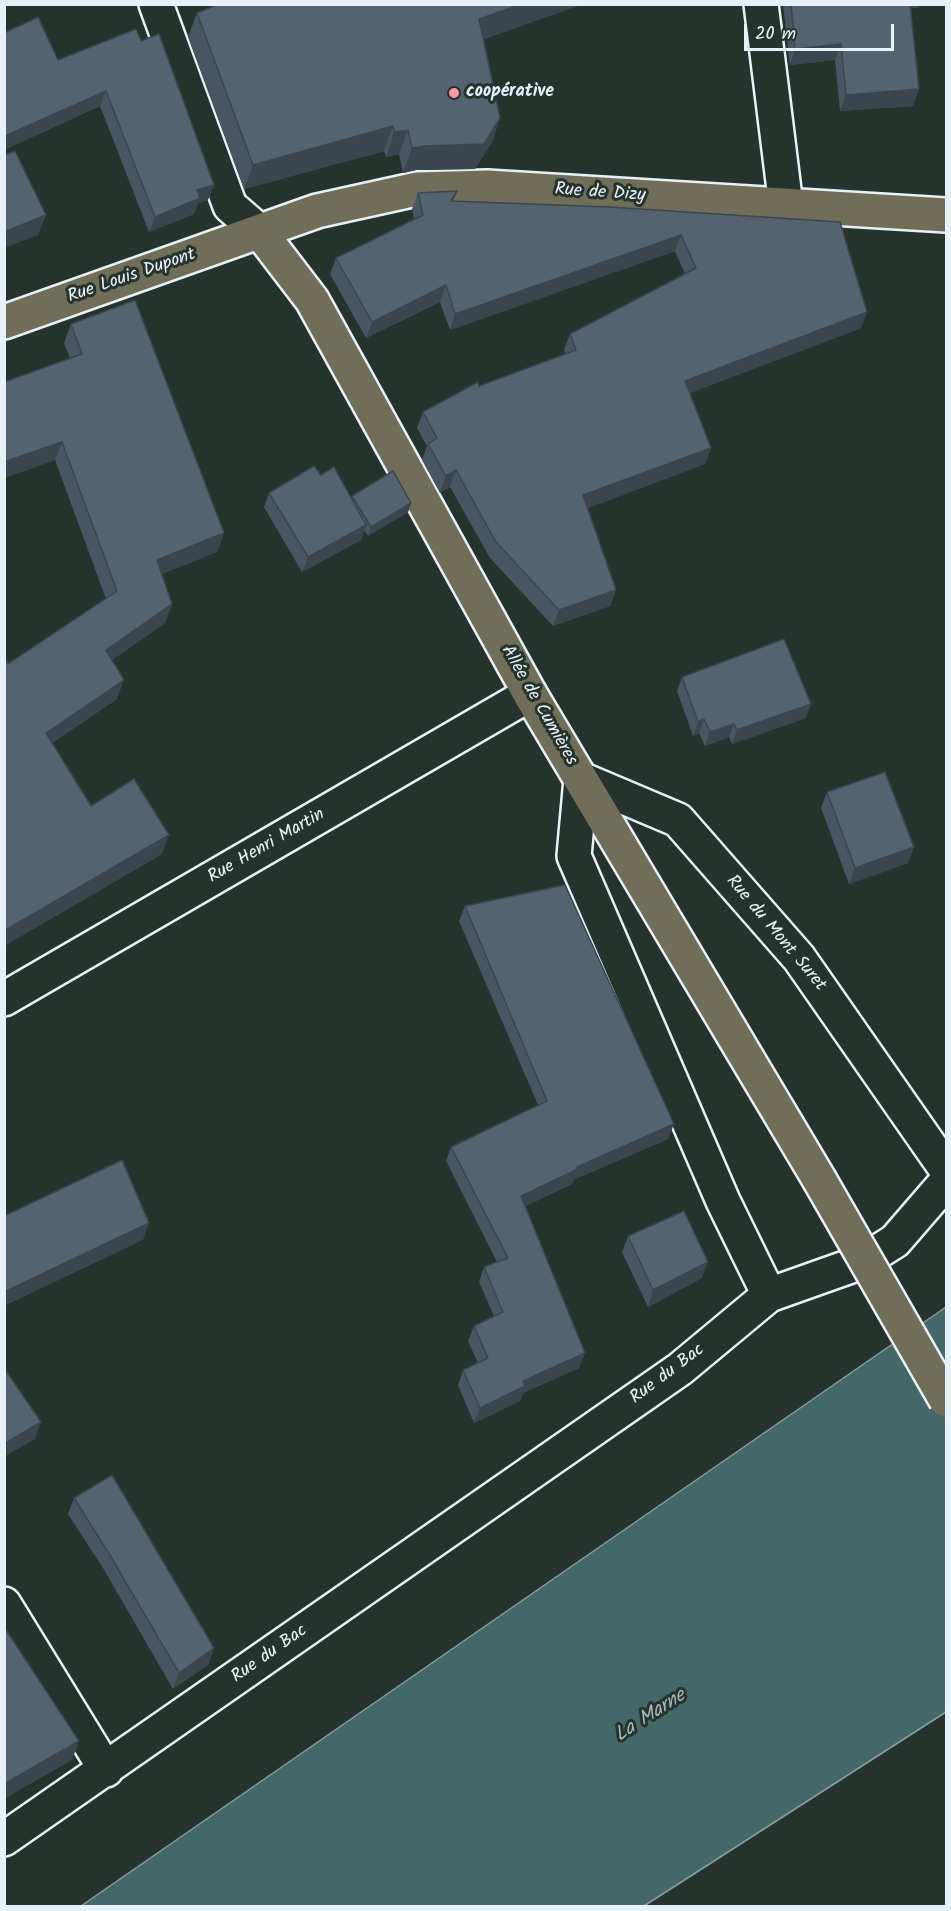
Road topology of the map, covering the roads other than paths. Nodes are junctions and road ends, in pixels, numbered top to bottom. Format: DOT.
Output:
graph roads {
  1 [pos="156,4"];
  2 [pos="761,4"];
  3 [pos="786,206"];
  4 [pos="946,216"];
  5 [pos="260,232"];
  6 [pos="4,322"];
  7 [pos="530,694"];
  8 [pos="581,779"];
  9 [pos="4,999"];
  10 [pos="946,1169"];
  11 [pos="946,1182"];
  12 [pos="768,1295"];
  13 [pos="946,1400"];
  14 [pos="4,1604"];
  15 [pos="106,1770"];
  16 [pos="4,1839"];
  1 -- 5 [label="street"];
  2 -- 3 [label="street"];
  3 -- 4 [label="main road, Rue de Dizy"];
  3 -- 5 [label="main road, Rue de Dizy"];
  5 -- 6 [label="main road, Rue Louis Dupont"];
  5 -- 7 [label="main road, Allée de Cumières"];
  7 -- 8 [label="main road, Allée de Cumières"];
  7 -- 9 [label="street, Rue Henri Martin"];
  8 -- 10 [label="street, Rue du Mont Suret"];
  8 -- 12 [label="street"];
  8 -- 13 [label="main road, Allée de Cumières, bridge"];
  11 -- 12 [label="street"];
  12 -- 15 [label="street, Rue du Bac"];
  14 -- 15 [label="street"];
  15 -- 16 [label="street, Rue du Bac"];
}
